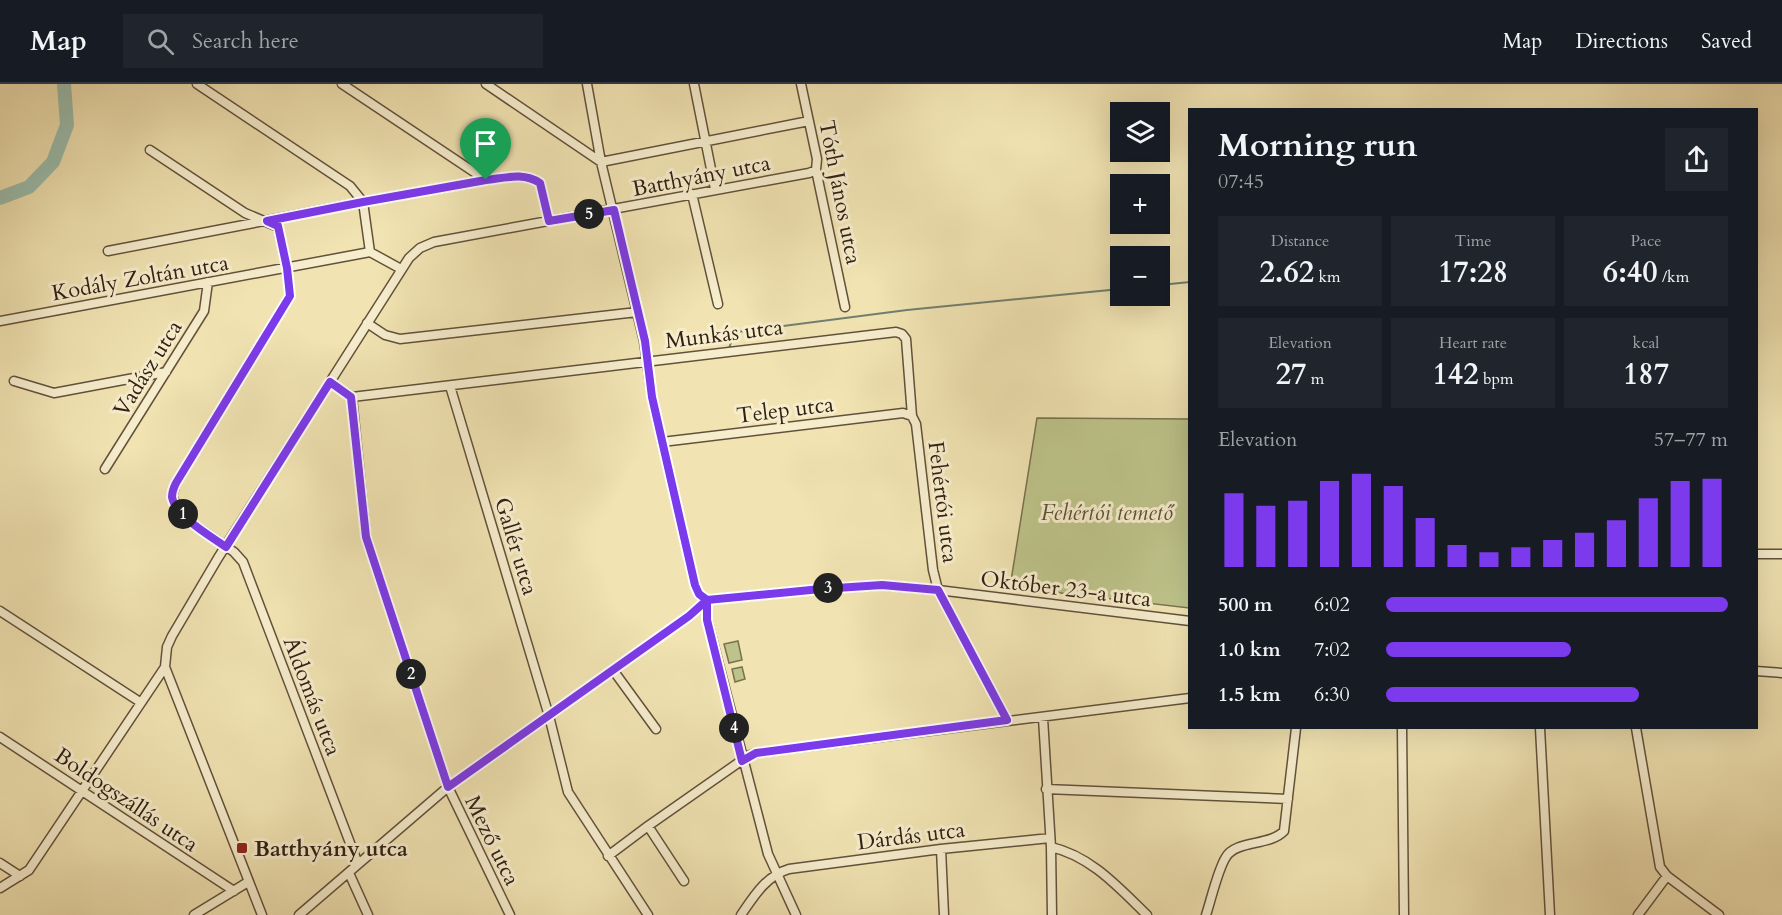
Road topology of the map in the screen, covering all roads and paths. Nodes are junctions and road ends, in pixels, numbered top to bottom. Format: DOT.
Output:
graph roads {
  1 [pos="197,84"];
  2 [pos="342,84"];
  3 [pos="486,84"];
  4 [pos="587,84"];
  5 [pos="694,84"];
  6 [pos="801,84"];
  7 [pos="809,121"];
  8 [pos="706,140"];
  9 [pos="150,150"];
  10 [pos="602,162"];
  11 [pos="816,170"];
  12 [pos="486,180"];
  13 [pos="715,189"];
  14 [pos="692,194"];
  15 [pos="363,202"];
  16 [pos="614,210"];
  17 [pos="267,221"];
  18 [pos="549,221"];
  19 [pos="108,251"];
  20 [pos="370,252"];
  21 [pos="287,268"];
  22 [pos="401,269"];
  23 [pos="208,282"];
  24 [pos="718,304"];
  25 [pos="845,307"];
  26 [pos="637,312"];
  27 [pos="0,321"];
  28 [pos="367,323"];
  29 [pos="648,360"];
  30 [pos="166,372"];
  31 [pos="14,381"];
  32 [pos="330,382"];
  33 [pos="450,386"];
  34 [pos="351,397"];
  35 [pos="912,416"];
  36 [pos="662,442"];
  37 [pos="105,469"];
  38 [pos="226,547"];
  39 [pos="1758,554"];
  40 [pos="1782,554"];
  41 [pos="938,590"];
  42 [pos="707,600"];
  43 [pos="0,611"];
  44 [pos="1188,621"];
  45 [pos="165,667"];
  46 [pos="613,670"];
  47 [pos="1758,671"];
  48 [pos="1782,673"];
  49 [pos="1188,698"];
  50 [pos="140,702"];
  51 [pos="549,716"];
  52 [pos="1043,718"];
  53 [pos="1007,720"];
  54 [pos="656,729"];
  55 [pos="1296,729"];
  56 [pos="1402,729"];
  57 [pos="1540,729"];
  58 [pos="1636,729"];
  59 [pos="0,737"];
  60 [pos="742,761"];
  61 [pos="448,787"];
  62 [pos="1046,789"];
  63 [pos="82,790"];
  64 [pos="1288,799"];
  65 [pos="648,826"];
  66 [pos="1050,842"];
  67 [pos="941,849"];
  68 [pos="608,856"];
  69 [pos="0,863"];
  70 [pos="358,864"];
  71 [pos="349,873"];
  72 [pos="777,873"];
  73 [pos="20,876"];
  74 [pos="1667,876"];
  75 [pos="684,881"];
  76 [pos="248,882"];
  77 [pos="0,888"];
  78 [pos="234,891"];
  79 [pos="194,915"];
  80 [pos="262,915"];
  81 [pos="299,915"];
  82 [pos="368,915"];
  83 [pos="510,915"];
  84 [pos="648,915"];
  85 [pos="741,915"];
  86 [pos="796,915"];
  87 [pos="944,915"];
  88 [pos="1052,915"];
  89 [pos="1148,915"];
  90 [pos="1206,915"];
  91 [pos="1404,915"];
  92 [pos="1550,915"];
  93 [pos="1638,915"];
  94 [pos="1719,915"];
  1 -- 15 [label="street"];
  2 -- 12 [label="street"];
  3 -- 10 [label="street"];
  4 -- 10 [label="street"];
  5 -- 8 [label="street"];
  6 -- 7 [label="street, Tóth János utca"];
  7 -- 8 [label="street"];
  7 -- 11 [label="street, Tóth János utca"];
  8 -- 10 [label="street"];
  8 -- 13 [label="street"];
  9 -- 17 [label="street"];
  10 -- 16 [label="street"];
  11 -- 13 [label="street, Batthyány utca"];
  11 -- 25 [label="street, Tóth János utca"];
  12 -- 15 [label="street"];
  12 -- 18 [label="street"];
  13 -- 14 [label="street, Batthyány utca"];
  14 -- 16 [label="street, Batthyány utca"];
  14 -- 24 [label="street"];
  15 -- 17 [label="street"];
  15 -- 20 [label="street"];
  16 -- 18 [label="street, Batthyány utca"];
  16 -- 26 [label="street"];
  17 -- 19 [label="street"];
  17 -- 21 [label="street"];
  18 -- 22 [label="street, Batthyány utca"];
  20 -- 21 [label="street, Kodály Zoltán utca"];
  20 -- 22 [label="street"];
  21 -- 23 [label="street, Kodály Zoltán utca"];
  21 -- 38 [label="street, Áldomás utca"];
  22 -- 28 [label="street, Batthyány utca"];
  23 -- 27 [label="street, Kodály Zoltán utca"];
  23 -- 30 [label="street, Vadász utca"];
  26 -- 28 [label="street"];
  26 -- 29 [label="street"];
  28 -- 32 [label="street, Batthyány utca"];
  29 -- 33 [label="street, Munkás utca"];
  29 -- 35 [label="street, Munkás utca"];
  29 -- 36 [label="street"];
  30 -- 31 [label="street"];
  30 -- 37 [label="street, Vadász utca"];
  32 -- 34 [label="street"];
  32 -- 38 [label="street, Batthyány utca"];
  33 -- 34 [label="street, Munkás utca"];
  33 -- 51 [label="street, Gallér utca"];
  34 -- 61 [label="street, Mező utca"];
  35 -- 36 [label="street, Telep utca"];
  35 -- 41 [label="street, Fehértói utca"];
  36 -- 42 [label="street"];
  38 -- 45 [label="street, Batthyány utca"];
  38 -- 70 [label="street, Áldomás utca"];
  39 -- 40 [label="street"];
  41 -- 42 [label="street, Október 23-a utca"];
  41 -- 44 [label="street, Október 23-a utca"];
  41 -- 53 [label="street, Fehértói utca"];
  42 -- 46 [label="street"];
  42 -- 60 [label="street"];
  43 -- 50 [label="street"];
  45 -- 50 [label="street"];
  45 -- 76 [label="street"];
  46 -- 51 [label="street"];
  46 -- 54 [label="street"];
  47 -- 48 [label="street"];
  49 -- 52 [label="street"];
  50 -- 63 [label="street"];
  51 -- 61 [label="street"];
  51 -- 68 [label="street, Gallér utca"];
  52 -- 53 [label="street"];
  52 -- 62 [label="street"];
  53 -- 60 [label="street"];
  55 -- 64 [label="street"];
  56 -- 91 [label="street"];
  57 -- 92 [label="street"];
  58 -- 74 [label="street"];
  59 -- 63 [label="street, Boldogszállás utca"];
  60 -- 65 [label="street"];
  60 -- 72 [label="street"];
  61 -- 70 [label="street"];
  61 -- 83 [label="street, Mező utca"];
  62 -- 64 [label="street"];
  62 -- 66 [label="street"];
  63 -- 73 [label="street"];
  63 -- 78 [label="street, Boldogszállás utca"];
  64 -- 90 [label="street"];
  65 -- 68 [label="street"];
  65 -- 75 [label="street"];
  66 -- 67 [label="street, Dárdás utca"];
  66 -- 88 [label="street"];
  66 -- 89 [label="street"];
  67 -- 72 [label="street, Dárdás utca"];
  67 -- 87 [label="street"];
  68 -- 84 [label="street, Gallér utca"];
  69 -- 73 [label="street"];
  70 -- 71 [label="street"];
  71 -- 81 [label="street"];
  71 -- 82 [label="street"];
  72 -- 85 [label="street"];
  72 -- 86 [label="street"];
  73 -- 77 [label="street"];
  74 -- 93 [label="street"];
  74 -- 94 [label="street"];
  76 -- 78 [label="street"];
  76 -- 80 [label="street"];
  78 -- 79 [label="street"];
}
